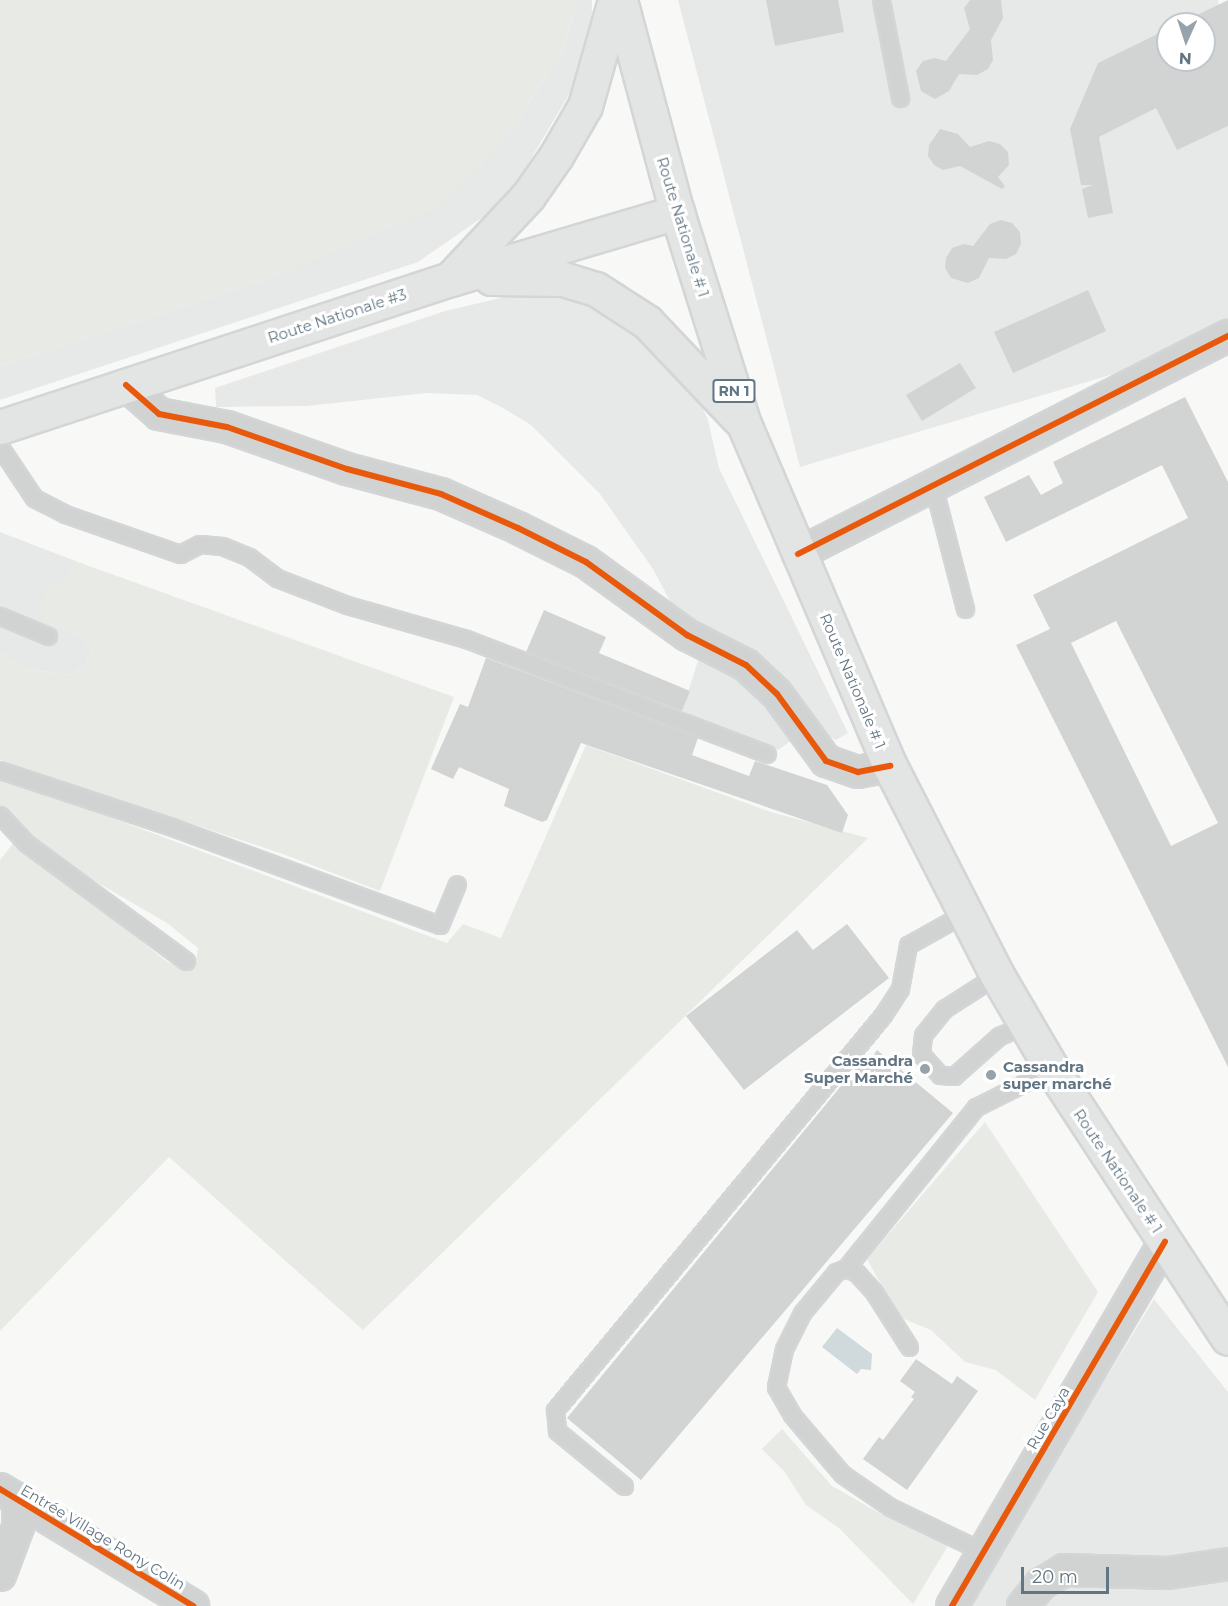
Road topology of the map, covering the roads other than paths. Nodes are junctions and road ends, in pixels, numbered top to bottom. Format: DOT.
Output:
graph roads {
  1 [pos="615,0"];
  2 [pos="620,0"];
  3 [pos="881,0"];
  4 [pos="900,98"];
  5 [pos="677,212"];
  6 [pos="451,279"];
  7 [pos="1228,336"];
  8 [pos="126,386"];
  9 [pos="744,424"];
  10 [pos="0,427"];
  11 [pos="0,447"];
  12 [pos="933,485"];
  13 [pos="798,554"];
  14 [pos="965,609"];
  15 [pos="0,616"];
  16 [pos="48,636"];
  17 [pos="767,754"];
  18 [pos="890,766"];
  19 [pos="0,770"];
  20 [pos="0,815"];
  21 [pos="457,884"];
  22 [pos="965,913"];
  23 [pos="186,962"];
  24 [pos="997,975"];
  25 [pos="1027,1024"];
  26 [pos="1052,1069"];
  27 [pos="1165,1242"];
  28 [pos="846,1268"];
  29 [pos="1228,1338"];
  30 [pos="909,1347"];
  31 [pos="624,1486"];
  32 [pos="9,1494"];
  33 [pos="984,1552"];
  34 [pos="1228,1564"];
  35 [pos="0,1575"];
  36 [pos="193,1606"];
  37 [pos="952,1606"];
  38 [pos="1023,1606"];
  1 -- 6 [label="main road"];
  2 -- 5 [label="main road, Route Nationale # 1 / RN 1"];
  3 -- 4 [label="lane"];
  5 -- 6 [label="main road, Route Nationale #3"];
  5 -- 9 [label="main road, Route Nationale # 1 / RN 1"];
  6 -- 8 [label="main road, Route Nationale #3"];
  6 -- 9 [label="main road"];
  7 -- 12 [label="street"];
  8 -- 10 [label="main road, Route Nationale #3"];
  8 -- 18 [label="street"];
  9 -- 13 [label="main road, Route Nationale # 1 / RN 1"];
  11 -- 17 [label="lane"];
  12 -- 13 [label="street"];
  12 -- 14 [label="lane"];
  13 -- 18 [label="main road, Route Nationale # 1 / RN 1"];
  15 -- 16 [label="lane"];
  18 -- 22 [label="main road, Route Nationale # 1 / RN 1"];
  19 -- 21 [label="lane"];
  20 -- 23 [label="lane"];
  22 -- 24 [label="main road, Route Nationale # 1 / RN 1"];
  22 -- 31 [label="lane"];
  24 -- 25 [label="main road, Route Nationale # 1 / RN 1"];
  24 -- 25 [label="lane"];
  25 -- 26 [label="main road, Route Nationale # 1 / RN 1"];
  26 -- 27 [label="main road, Route Nationale # 1 / RN 1"];
  26 -- 28 [label="lane"];
  27 -- 29 [label="main road, Route Nationale # 1 / RN 1"];
  27 -- 33 [label="street, Rue Caya"];
  28 -- 30 [label="lane"];
  28 -- 33 [label="lane"];
  32 -- 35 [label="street"];
  32 -- 36 [label="street, Entrée Village Rony Colin"];
  33 -- 37 [label="street, Rue Caya"];
  34 -- 38 [label="street"];
}
